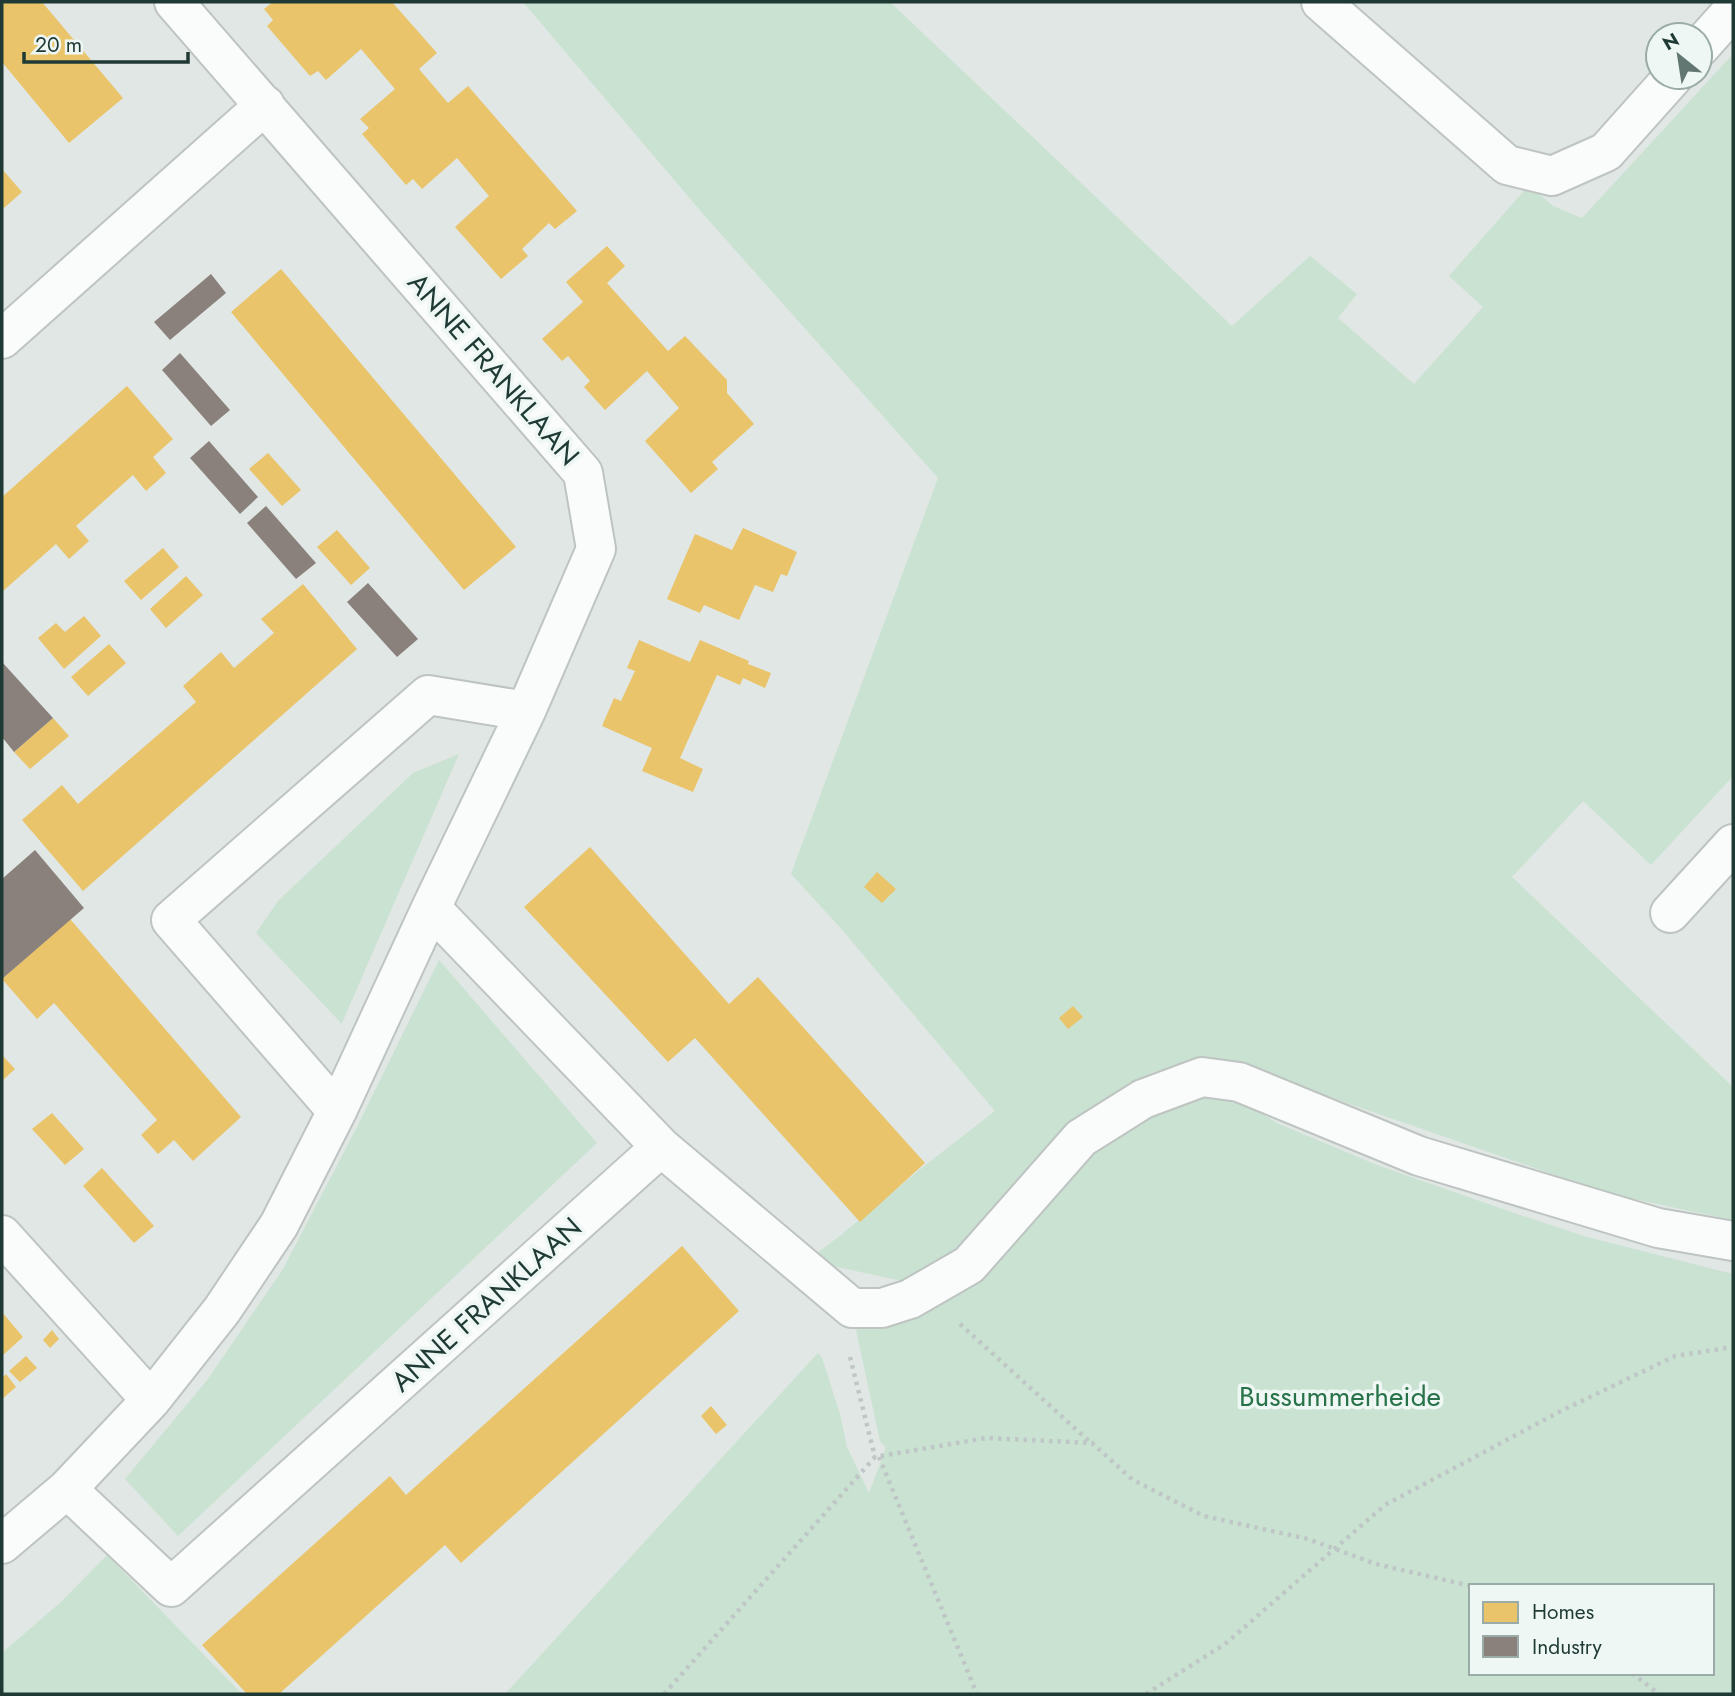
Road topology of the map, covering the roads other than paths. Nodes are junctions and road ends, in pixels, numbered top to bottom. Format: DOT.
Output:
graph roads {
  1 [pos="174,2"];
  2 [pos="1321,2"];
  3 [pos="1733,10"];
  4 [pos="1714,31"];
  5 [pos="1660,91"];
  6 [pos="265,105"];
  7 [pos="2,339"];
  8 [pos="526,712"];
  9 [pos="1733,844"];
  10 [pos="431,908"];
  11 [pos="1670,914"];
  12 [pos="337,1111"];
  13 [pos="661,1147"];
  14 [pos="2,1235"];
  15 [pos="1733,1241"];
  16 [pos="150,1400"];
  17 [pos="67,1489"];
  18 [pos="2,1544"];
  1 -- 6 [label="street, ANNE FRANKLAAN"];
  2 -- 5 [label="street"];
  3 -- 4 [label="street"];
  6 -- 7 [label="street"];
  6 -- 8 [label="street, ANNE FRANKLAAN"];
  8 -- 10 [label="street, ANNE FRANKLAAN"];
  8 -- 12 [label="street"];
  9 -- 11 [label="street"];
  10 -- 12 [label="street, ANNE FRANKLAAN"];
  10 -- 13 [label="street"];
  12 -- 16 [label="street, ANNE FRANKLAAN"];
  13 -- 15 [label="street"];
  13 -- 17 [label="street, ANNE FRANKLAAN"];
  14 -- 16 [label="street"];
  16 -- 17 [label="street, ANNE FRANKLAAN"];
  17 -- 18 [label="street, ANNE FRANKLAAN"];
}
